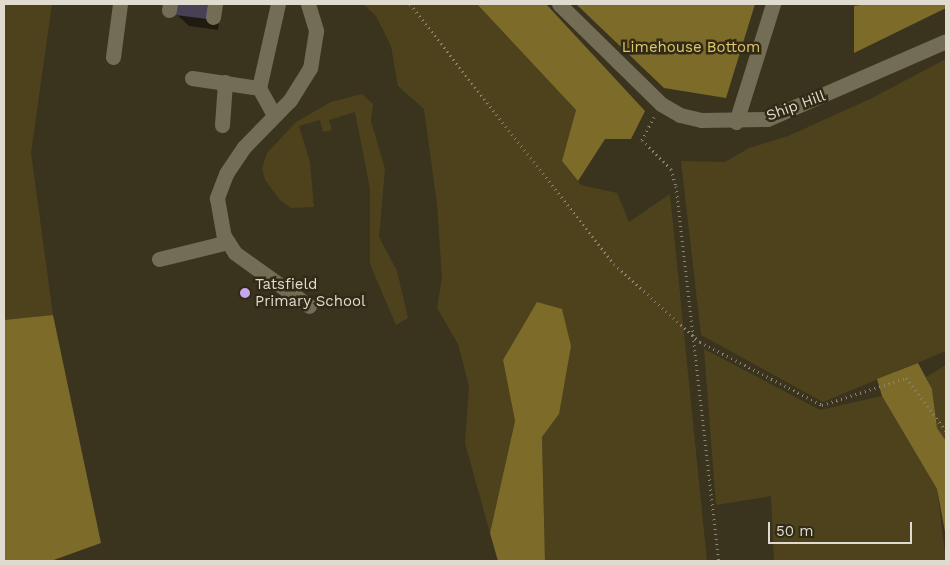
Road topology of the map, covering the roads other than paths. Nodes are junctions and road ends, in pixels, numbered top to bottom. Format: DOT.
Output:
graph roads {
  1 [pos="120,4"];
  2 [pos="278,4"];
  3 [pos="308,4"];
  4 [pos="559,4"];
  5 [pos="773,4"];
  6 [pos="946,41"];
  7 [pos="114,57"];
  8 [pos="192,78"];
  9 [pos="225,82"];
  10 [pos="259,88"];
  11 [pos="274,116"];
  12 [pos="736,122"];
  13 [pos="222,125"];
  14 [pos="228,242"];
  15 [pos="158,259"];
  16 [pos="309,306"];
  1 -- 7 [label="street"];
  2 -- 10 [label="street"];
  3 -- 11 [label="street"];
  4 -- 12 [label="street, Ship Hill"];
  5 -- 12 [label="street"];
  6 -- 12 [label="street, Ship Hill"];
  8 -- 9 [label="street"];
  9 -- 10 [label="street"];
  9 -- 13 [label="street"];
  10 -- 11 [label="street"];
  11 -- 14 [label="street"];
  14 -- 15 [label="street"];
  14 -- 16 [label="street"];
}
